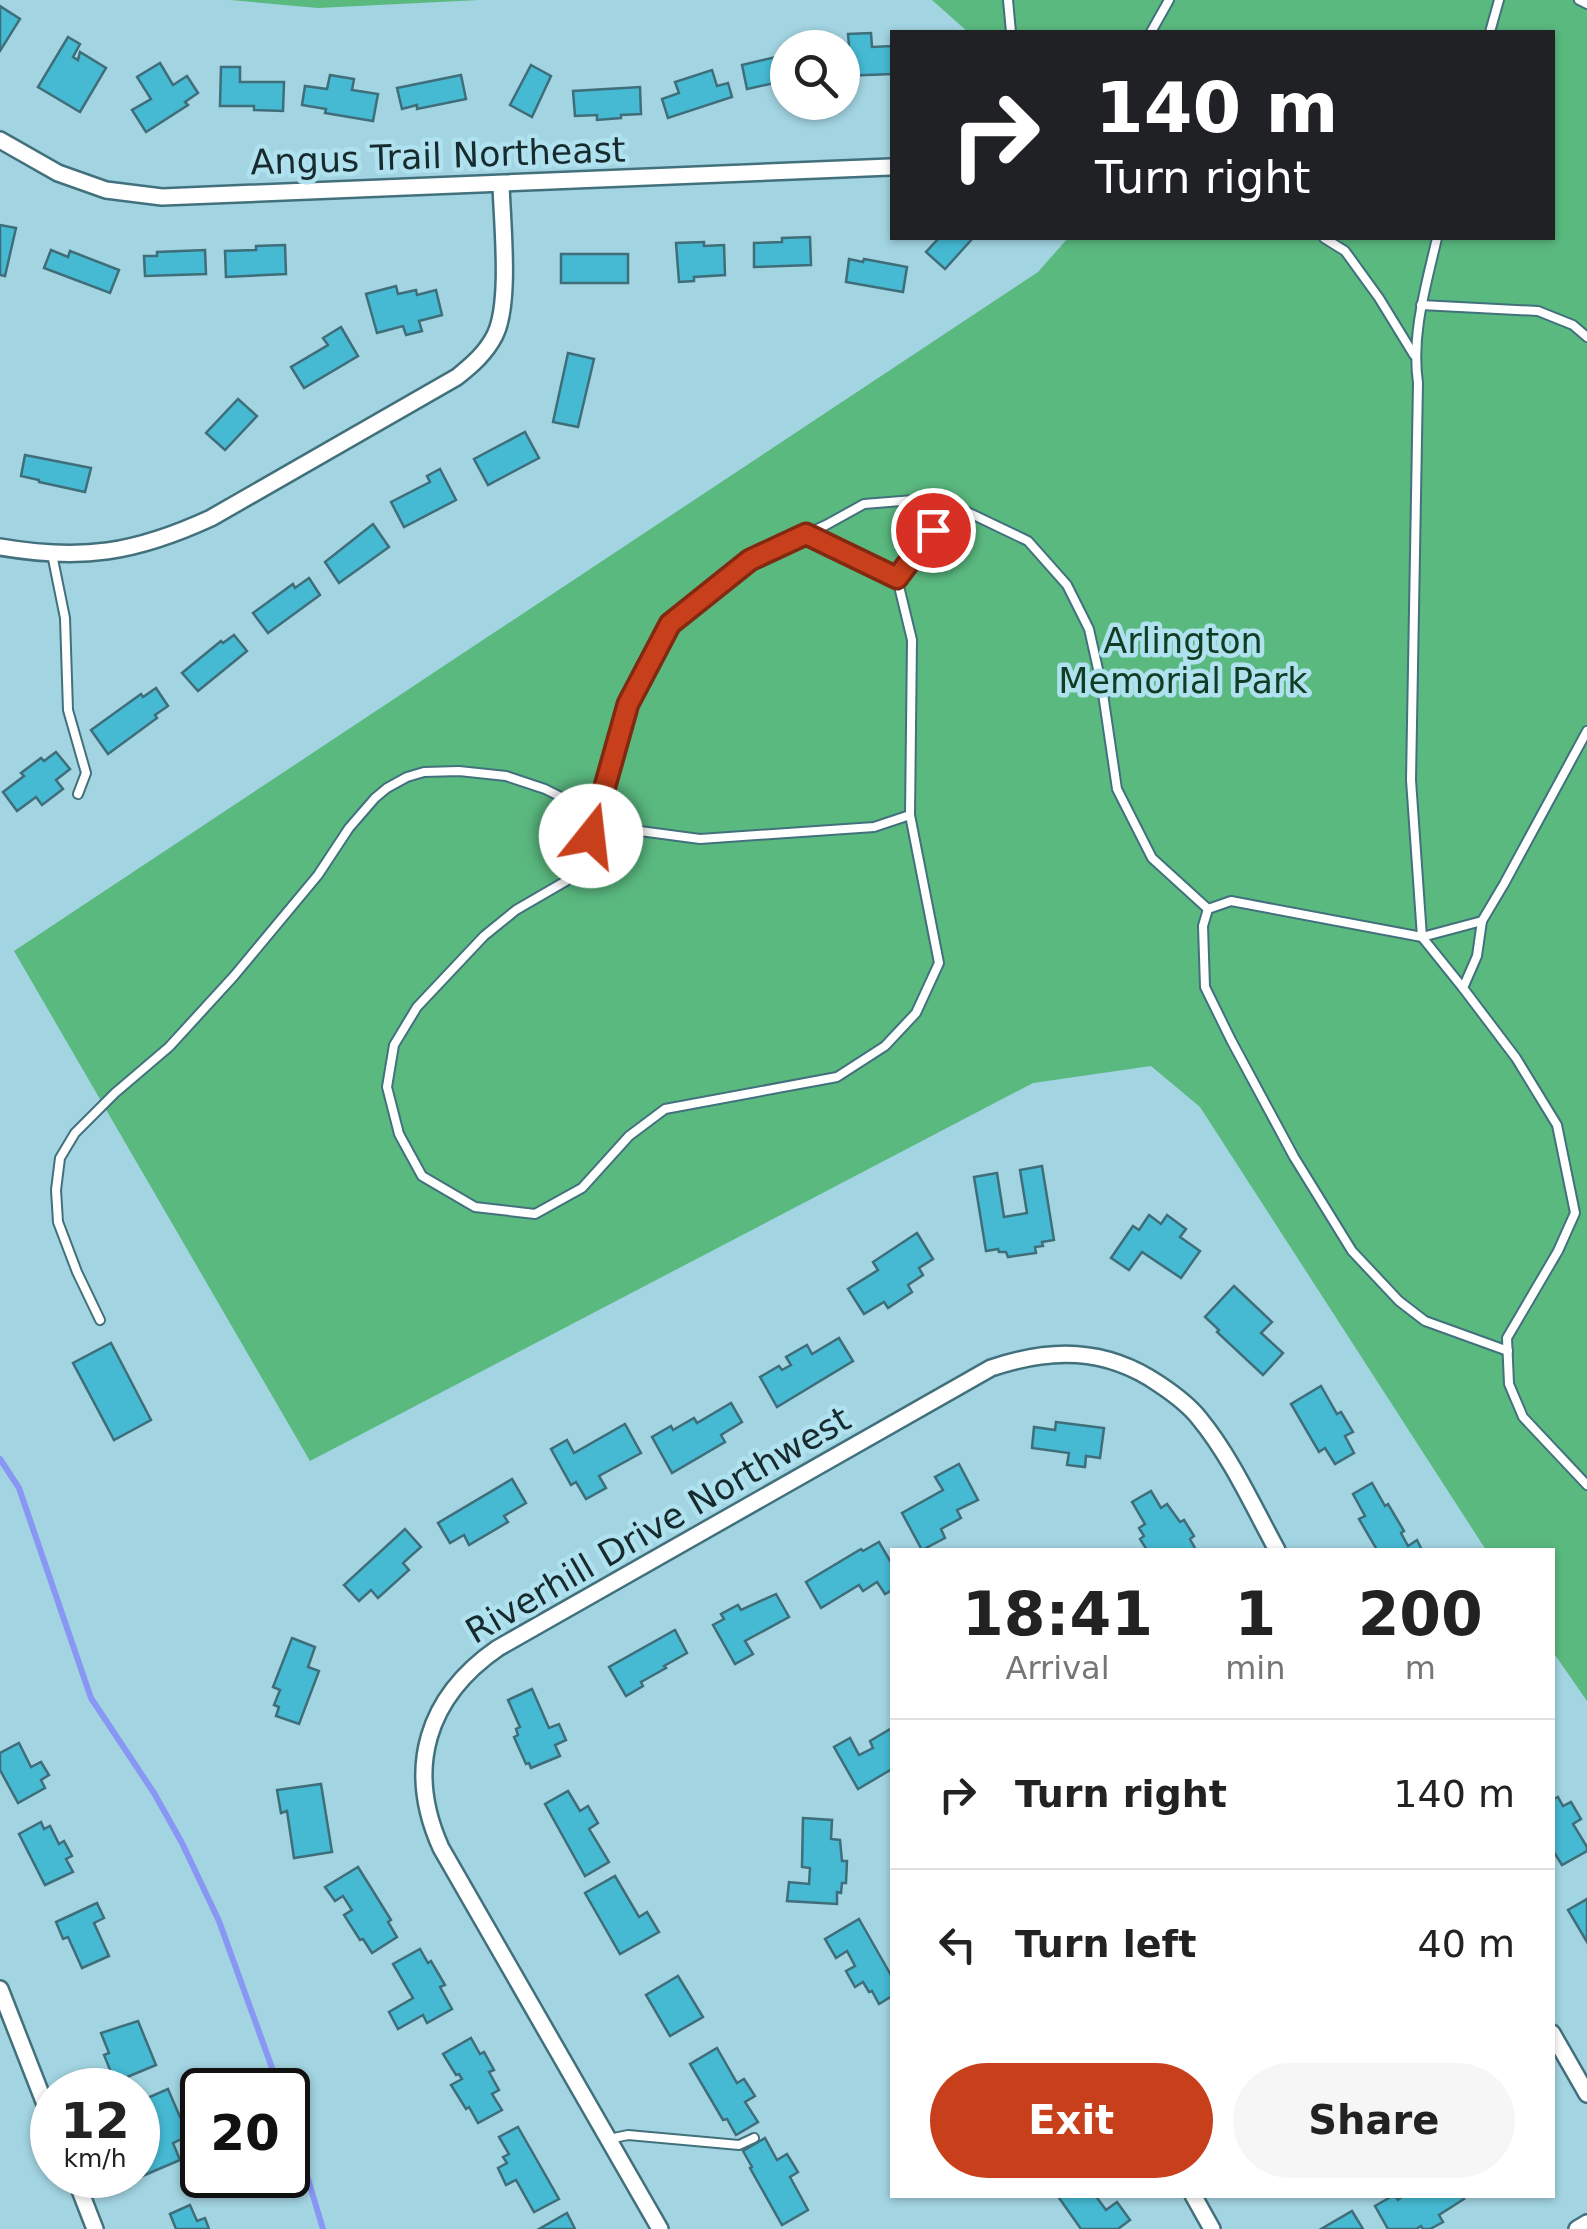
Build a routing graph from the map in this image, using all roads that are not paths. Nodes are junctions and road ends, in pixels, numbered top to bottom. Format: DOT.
graph roads {
  1 [pos="1008,0"];
  2 [pos="1169,0"];
  3 [pos="1499,0"];
  4 [pos="1579,0"];
  5 [pos="1587,4"];
  6 [pos="1011,30"];
  7 [pos="1152,30"];
  8 [pos="1491,30"];
  9 [pos="0,140"];
  10 [pos="890,167"];
  11 [pos="500,184"];
  12 [pos="1327,240"];
  13 [pos="1437,240"];
  14 [pos="1421,305"];
  15 [pos="1587,337"];
  16 [pos="1414,355"];
  17 [pos="950,506"];
  18 [pos="806,534"];
  19 [pos="0,547"];
  20 [pos="52,554"];
  21 [pos="897,578"];
  22 [pos="1587,732"];
  23 [pos="78,794"];
  24 [pos="597,815"];
  25 [pos="910,815"];
  26 [pos="1208,909"];
  27 [pos="1482,921"];
  28 [pos="1422,937"];
  29 [pos="1463,988"];
  30 [pos="100,1320"];
  31 [pos="1508,1351"];
  32 [pos="1587,1486"];
  33 [pos="1277,1548"];
  34 [pos="0,1989"];
  35 [pos="1555,2038"];
  36 [pos="31,2068"];
  37 [pos="1587,2094"];
  38 [pos="754,2138"];
  39 [pos="609,2140"];
  40 [pos="83,2198"];
  41 [pos="1195,2198"];
  42 [pos="1587,2223"];
  43 [pos="95,2229"];
  44 [pos="660,2229"];
  45 [pos="1212,2229"];
  46 [pos="1577,2229"];
  1 -- 6 [label="lane"];
  2 -- 7 [label="lane"];
  3 -- 8 [label="lane"];
  4 -- 5 [label="lane"];
  9 -- 11 [label="street, Angus Trail Northeast"];
  10 -- 11 [label="street, Angus Trail Northeast"];
  11 -- 20 [label="street"];
  12 -- 16 [label="lane"];
  13 -- 14 [label="lane"];
  14 -- 15 [label="lane"];
  14 -- 16 [label="lane"];
  16 -- 28 [label="lane"];
  17 -- 18 [label="lane"];
  17 -- 21 [label="lane"];
  17 -- 26 [label="lane"];
  18 -- 21 [label="lane"];
  18 -- 24 [label="lane"];
  19 -- 20 [label="street"];
  20 -- 23 [label="lane"];
  21 -- 25 [label="lane"];
  22 -- 27 [label="lane"];
  24 -- 25 [label="lane"];
  24 -- 25 [label="lane"];
  24 -- 30 [label="lane"];
  26 -- 28 [label="lane"];
  26 -- 31 [label="lane"];
  27 -- 28 [label="lane"];
  27 -- 29 [label="lane"];
  28 -- 29 [label="lane"];
  29 -- 31 [label="lane"];
  31 -- 32 [label="lane"];
  33 -- 39 [label="street, Riverhill Drive Northwest"];
  34 -- 36 [label="street"];
  35 -- 37 [label="street"];
  38 -- 39 [label="lane"];
  39 -- 44 [label="street, Riverhill Drive Northwest"];
  40 -- 43 [label="street"];
  41 -- 45 [label="street"];
  42 -- 46 [label="street"];
}
